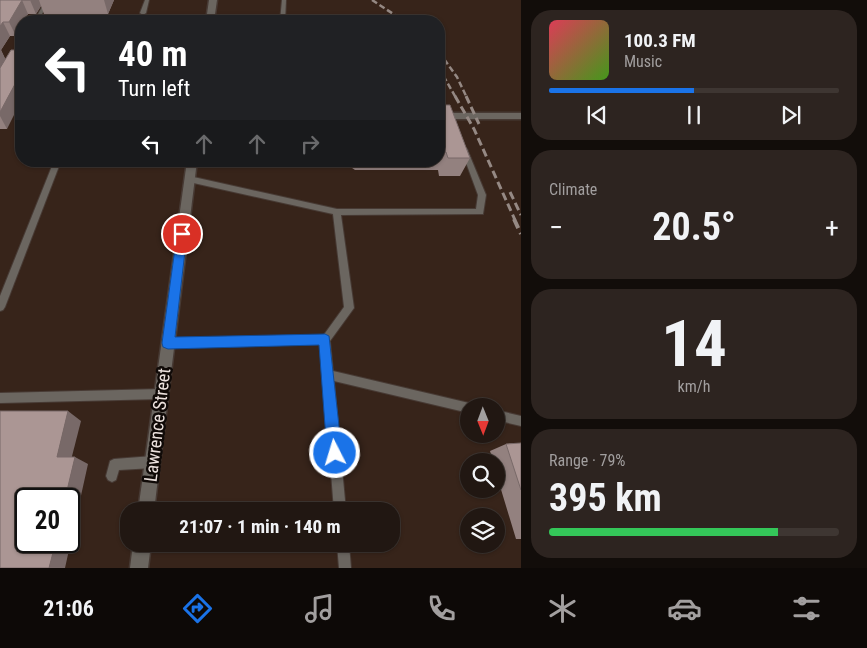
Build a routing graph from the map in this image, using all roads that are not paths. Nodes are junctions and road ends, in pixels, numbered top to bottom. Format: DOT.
graph roads {
  1 [pos="48,0"];
  2 [pos="147,0"];
  3 [pos="212,0"];
  4 [pos="284,0"];
  5 [pos="143,13"];
  6 [pos="39,15"];
  7 [pos="211,15"];
  8 [pos="283,15"];
  9 [pos="521,116"];
  10 [pos="445,118"];
  11 [pos="462,143"];
  12 [pos="56,167"];
  13 [pos="191,167"];
  14 [pos="189,179"];
  15 [pos="337,212"];
  16 [pos="0,307"];
  17 [pos="325,340"];
  18 [pos="168,343"];
  19 [pos="328,375"];
  20 [pos="161,394"];
  21 [pos="0,398"];
  22 [pos="460,406"];
  23 [pos="505,417"];
  24 [pos="521,421"];
  25 [pos="152,462"];
  26 [pos="112,476"];
  27 [pos="147,502"];
  28 [pos="339,502"];
  29 [pos="141,552"];
  30 [pos="344,552"];
  31 [pos="139,568"];
  32 [pos="345,568"];
  1 -- 6 [label="lane"];
  2 -- 5 [label="lane"];
  3 -- 7 [label="street"];
  4 -- 8 [label="lane"];
  9 -- 10 [label="street"];
  11 -- 15 [label="lane"];
  12 -- 16 [label="lane"];
  13 -- 14 [label="street, Lawrence Street"];
  14 -- 15 [label="lane"];
  14 -- 18 [label="street, Lawrence Street"];
  15 -- 17 [label="lane"];
  17 -- 18 [label="lane"];
  17 -- 19 [label="lane"];
  18 -- 20 [label="street, Lawrence Street"];
  19 -- 22 [label="lane"];
  19 -- 28 [label="lane"];
  20 -- 21 [label="lane"];
  20 -- 25 [label="street, Lawrence Street"];
  23 -- 24 [label="lane"];
  25 -- 26 [label="lane"];
  25 -- 27 [label="street, Lawrence Street"];
  29 -- 31 [label="street"];
  30 -- 32 [label="lane"];
}
